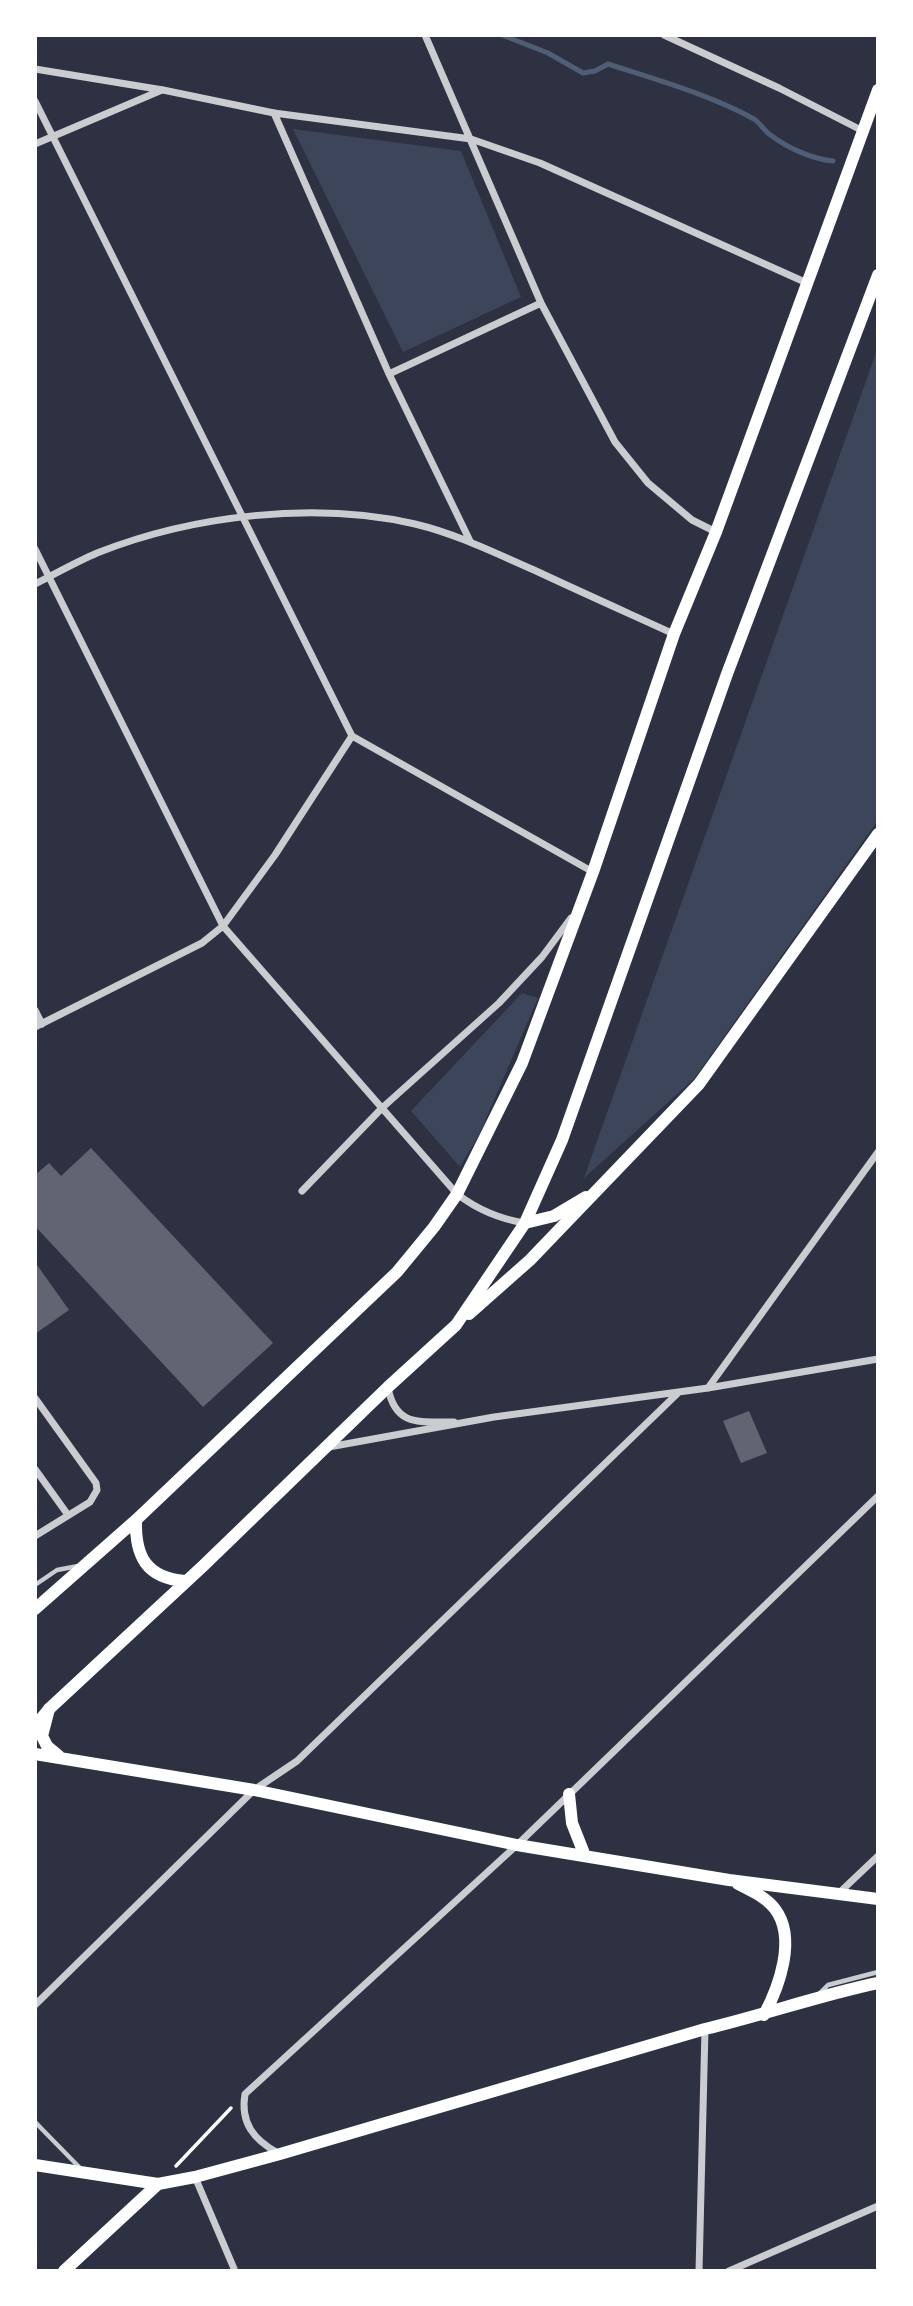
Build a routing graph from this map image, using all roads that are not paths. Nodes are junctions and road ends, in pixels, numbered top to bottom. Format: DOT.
graph roads {
  1 [pos="425,35"];
  2 [pos="664,35"];
  3 [pos="35,69"];
  4 [pos="163,90"];
  5 [pos="878,90"];
  6 [pos="35,101"];
  7 [pos="274,113"];
  8 [pos="863,131"];
  9 [pos="54,135"];
  10 [pos="471,139"];
  11 [pos="35,144"];
  12 [pos="878,275"];
  13 [pos="807,283"];
  14 [pos="541,303"];
  15 [pos="389,374"];
  16 [pos="242,517"];
  17 [pos="716,532"];
  18 [pos="470,541"];
  19 [pos="35,549"];
  20 [pos="49,577"];
  21 [pos="35,584"];
  22 [pos="674,634"];
  23 [pos="352,736"];
  24 [pos="878,834"];
  25 [pos="593,872"];
  26 [pos="578,910"];
  27 [pos="223,926"];
  28 [pos="35,1010"];
  29 [pos="38,1025"];
  30 [pos="382,1108"];
  31 [pos="878,1152"];
  32 [pos="604,1185"];
  33 [pos="302,1191"];
  34 [pos="457,1194"];
  35 [pos="525,1223"];
  36 [pos="456,1325"];
  37 [pos="878,1359"];
  38 [pos="388,1387"];
  39 [pos="708,1388"];
  40 [pos="678,1393"];
  41 [pos="35,1398"];
  42 [pos="469,1423"];
  43 [pos="328,1447"];
  44 [pos="35,1469"];
  45 [pos="878,1496"];
  46 [pos="68,1515"];
  47 [pos="136,1520"];
  48 [pos="35,1536"];
  49 [pos="85,1564"];
  50 [pos="185,1581"];
  51 [pos="35,1585"];
  52 [pos="35,1609"];
  53 [pos="49,1709"];
  54 [pos="35,1726"];
  55 [pos="35,1754"];
  56 [pos="60,1756"];
  57 [pos="254,1790"];
  58 [pos="569,1794"];
  59 [pos="517,1845"];
  60 [pos="585,1856"];
  61 [pos="878,1856"];
  62 [pos="729,1880"];
  63 [pos="839,1893"];
  64 [pos="878,1899"];
  65 [pos="878,1906"];
  66 [pos="878,1972"];
  67 [pos="878,1983"];
  68 [pos="816,1997"];
  69 [pos="35,2005"];
  70 [pos="764,2015"];
  71 [pos="705,2029"];
  72 [pos="35,2122"];
  73 [pos="280,2154"];
  74 [pos="35,2165"];
  75 [pos="85,2172"];
  76 [pos="195,2177"];
  77 [pos="158,2184"];
  78 [pos="878,2206"];
  79 [pos="64,2271"];
  80 [pos="235,2271"];
  81 [pos="699,2271"];
  82 [pos="729,2271"];
  1 -- 10 [label="street"];
  2 -- 8 [label="street"];
  3 -- 4 [label="street"];
  4 -- 7 [label="street"];
  4 -- 9 [label="street"];
  5 -- 8 [label="main road"];
  6 -- 9 [label="street"];
  7 -- 10 [label="street"];
  7 -- 15 [label="street"];
  8 -- 13 [label="main road"];
  9 -- 11 [label="street"];
  9 -- 16 [label="street"];
  10 -- 13 [label="street"];
  10 -- 14 [label="street"];
  12 -- 35 [label="main road"];
  13 -- 17 [label="main road"];
  14 -- 15 [label="street"];
  14 -- 17 [label="street"];
  15 -- 18 [label="street"];
  16 -- 18 [label="street"];
  16 -- 20 [label="street"];
  16 -- 23 [label="street"];
  17 -- 22 [label="main road"];
  18 -- 22 [label="street"];
  19 -- 20 [label="street"];
  20 -- 21 [label="street"];
  20 -- 27 [label="street"];
  22 -- 25 [label="main road"];
  23 -- 25 [label="street"];
  23 -- 27 [label="street"];
  24 -- 32 [label="main road"];
  25 -- 26 [label="main road"];
  26 -- 30 [label="street"];
  26 -- 34 [label="main road"];
  27 -- 29 [label="street"];
  27 -- 30 [label="street"];
  28 -- 29 [label="street"];
  30 -- 33 [label="street"];
  30 -- 34 [label="street"];
  31 -- 39 [label="street"];
  32 -- 35 [label="main road"];
  32 -- 36 [label="main road"];
  34 -- 35 [label="street"];
  34 -- 47 [label="main road"];
  35 -- 36 [label="main road"];
  36 -- 38 [label="main road"];
  37 -- 39 [label="street"];
  38 -- 42 [label="street"];
  38 -- 43 [label="main road"];
  39 -- 40 [label="street"];
  40 -- 42 [label="street"];
  40 -- 57 [label="street"];
  41 -- 46 [label="street"];
  42 -- 43 [label="street"];
  43 -- 50 [label="main road"];
  44 -- 46 [label="street"];
  45 -- 58 [label="street"];
  46 -- 48 [label="street"];
  47 -- 49 [label="main road"];
  47 -- 50 [label="main road"];
  49 -- 51 [label="lane"];
  49 -- 52 [label="main road"];
  50 -- 53 [label="main road"];
  53 -- 54 [label="main road"];
  53 -- 56 [label="main road"];
  55 -- 56 [label="main road"];
  56 -- 57 [label="main road"];
  57 -- 59 [label="main road"];
  57 -- 69 [label="street"];
  58 -- 59 [label="street"];
  58 -- 60 [label="main road"];
  59 -- 60 [label="main road"];
  59 -- 73 [label="street"];
  60 -- 62 [label="main road"];
  61 -- 63 [label="street"];
  62 -- 63 [label="main road"];
  62 -- 70 [label="main road"];
  63 -- 64 [label="main road"];
  63 -- 65 [label="lane"];
  66 -- 68 [label="lane"];
  67 -- 68 [label="main road"];
  68 -- 70 [label="main road"];
  70 -- 71 [label="main road"];
  71 -- 73 [label="main road"];
  71 -- 81 [label="street"];
  72 -- 75 [label="lane"];
  73 -- 76 [label="main road"];
  74 -- 75 [label="main road"];
  75 -- 77 [label="main road"];
  76 -- 77 [label="main road"];
  76 -- 80 [label="street"];
  77 -- 79 [label="main road"];
  78 -- 82 [label="street"];
}
